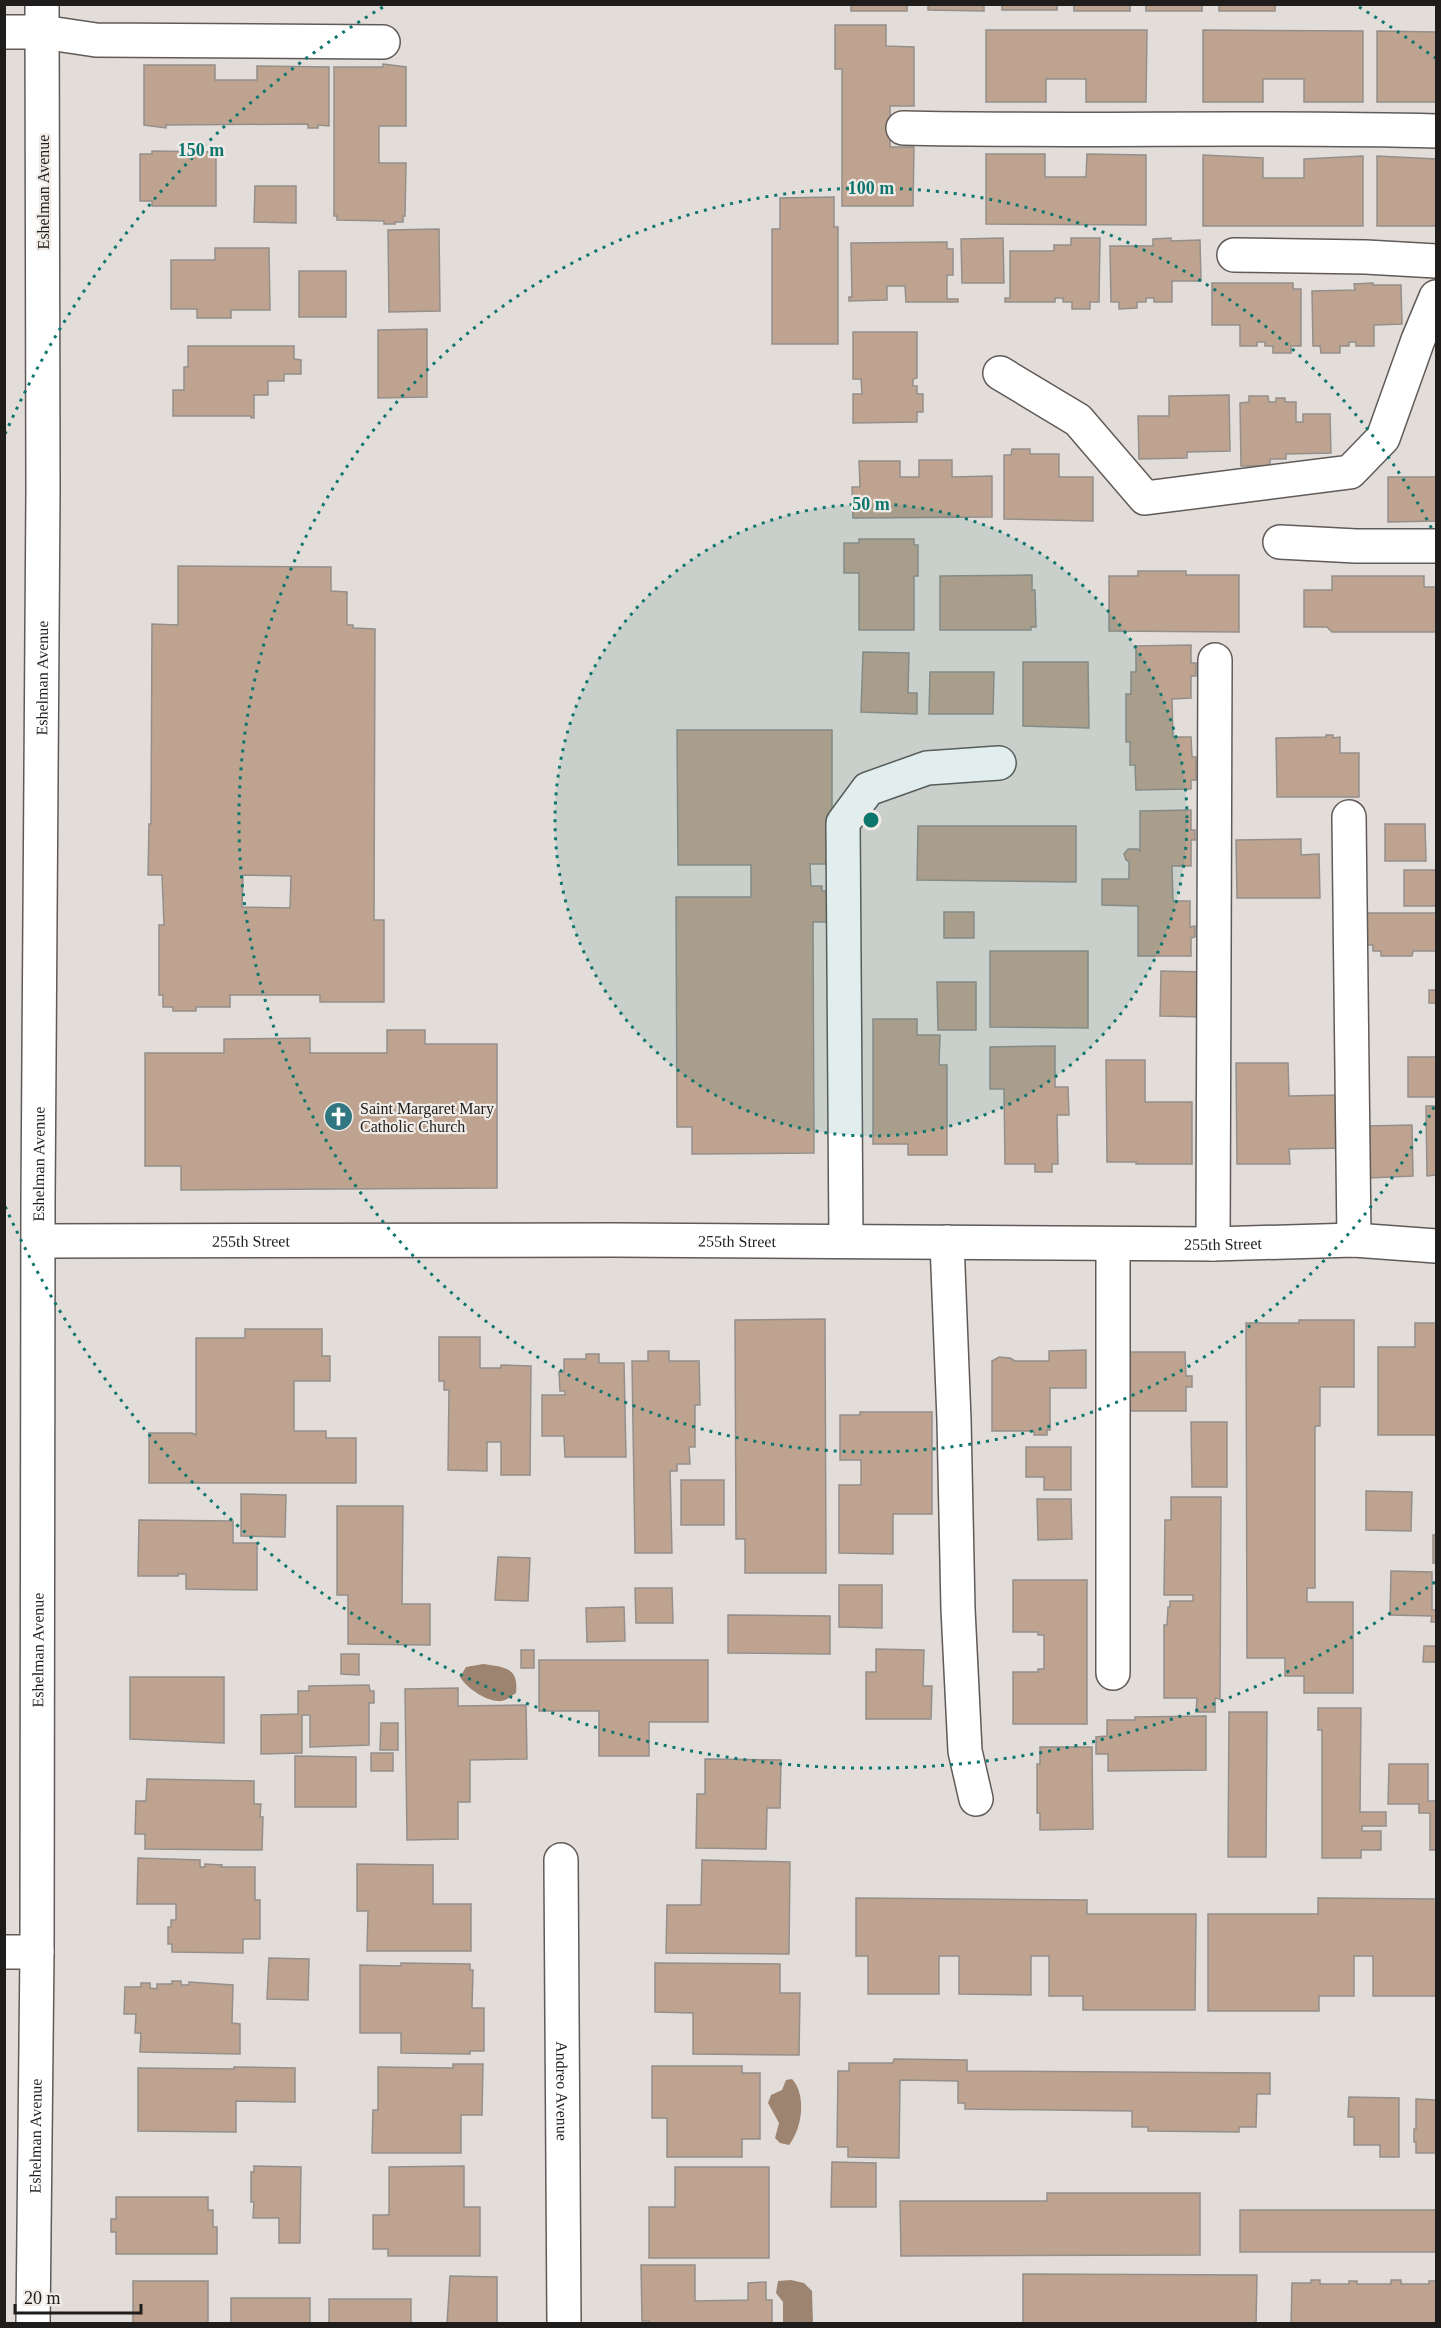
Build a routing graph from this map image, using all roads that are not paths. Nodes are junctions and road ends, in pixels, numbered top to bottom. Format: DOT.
graph roads {
  1 [pos="42,18"];
  2 [pos="4,32"];
  3 [pos="383,42"];
  4 [pos="903,128"];
  5 [pos="1437,130"];
  6 [pos="1234,255"];
  7 [pos="1437,261"];
  8 [pos="1437,297"];
  9 [pos="1000,373"];
  10 [pos="1280,542"];
  11 [pos="1437,546"];
  12 [pos="1215,660"];
  13 [pos="999,763"];
  14 [pos="1348,817"];
  15 [pos="1354,1240"];
  16 [pos="38,1241"];
  17 [pos="846,1241"];
  18 [pos="947,1242"];
  19 [pos="1113,1244"];
  20 [pos="1213,1244"];
  21 [pos="1437,1246"];
  22 [pos="1113,1673"];
  23 [pos="976,1799"];
  24 [pos="561,1860"];
  25 [pos="4,1952"];
  26 [pos="37,1952"];
  27 [pos="33,2324"];
  28 [pos="564,2324"];
  1 -- 2 [label="street"];
  1 -- 3 [label="street"];
  1 -- 16 [label="street, Eshelman Avenue"];
  4 -- 5 [label="street"];
  6 -- 7 [label="street"];
  8 -- 9 [label="street"];
  10 -- 11 [label="street"];
  12 -- 20 [label="street"];
  13 -- 17 [label="street"];
  14 -- 15 [label="street"];
  15 -- 20 [label="street, 255th Street"];
  15 -- 21 [label="street, 255th Street"];
  16 -- 17 [label="street, 255th Street"];
  16 -- 26 [label="street, Eshelman Avenue"];
  17 -- 18 [label="street, 255th Street"];
  18 -- 19 [label="street, 255th Street"];
  18 -- 23 [label="street"];
  19 -- 20 [label="street, 255th Street"];
  19 -- 22 [label="street"];
  24 -- 28 [label="street, Andreo Avenue"];
  25 -- 26 [label="street"];
  26 -- 27 [label="street, Eshelman Avenue"];
}
